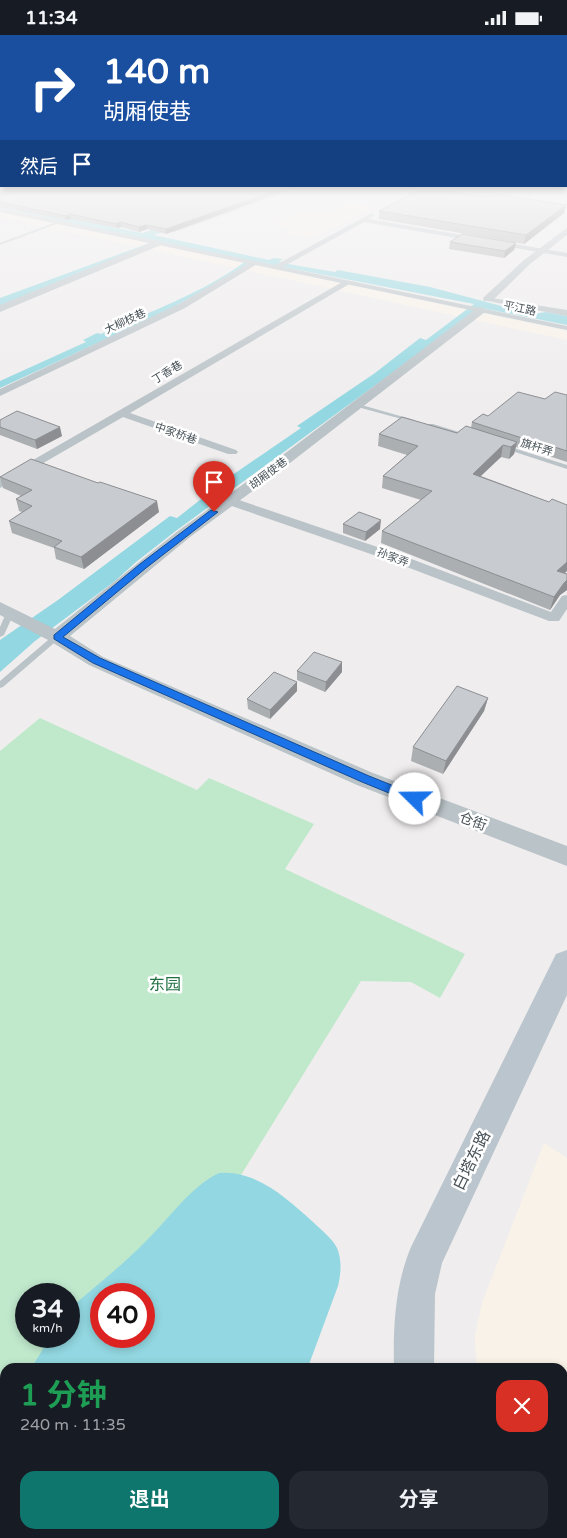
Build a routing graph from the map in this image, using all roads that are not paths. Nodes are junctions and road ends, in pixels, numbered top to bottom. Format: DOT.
graph roads {
  1 [pos="111,260"];
  2 [pos="242,260"];
  3 [pos="288,260"];
  4 [pos="531,260"];
  5 [pos="251,262"];
  6 [pos="279,265"];
  7 [pos="347,283"];
  8 [pos="479,307"];
  9 [pos="0,309"];
  10 [pos="567,313"];
  11 [pos="567,328"];
  12 [pos="0,393"];
  13 [pos="356,405"];
  14 [pos="120,413"];
  15 [pos="477,438"];
  16 [pos="495,444"];
  17 [pos="232,452"];
  18 [pos="567,467"];
  19 [pos="0,484"];
  20 [pos="230,501"];
  21 [pos="567,599"];
  22 [pos="9,612"];
  23 [pos="0,635"];
  24 [pos="54,636"];
  25 [pos="0,685"];
  26 [pos="567,855"];
  27 [pos="567,963"];
  28 [pos="414,1363"];
  1 -- 9 [label="street"];
  2 -- 5 [label="street, 平江路"];
  3 -- 6 [label="street"];
  4 -- 8 [label="street, 胡厢使巷"];
  5 -- 6 [label="street, 平江路"];
  5 -- 12 [label="street, 大柳枝巷"];
  6 -- 7 [label="street, 平江路"];
  7 -- 8 [label="street, 平江路"];
  7 -- 14 [label="street, 丁香巷"];
  8 -- 10 [label="street"];
  8 -- 11 [label="street, 平江路"];
  8 -- 13 [label="street, 胡厢使巷"];
  13 -- 15 [label="lane"];
  13 -- 20 [label="street, 胡厢使巷"];
  14 -- 17 [label="street, 中家桥巷"];
  14 -- 19 [label="street, 丁香巷"];
  16 -- 18 [label="lane, 旗杆弄"];
  20 -- 21 [label="street, 孙家弄"];
  20 -- 24 [label="street, 胡厢使巷"];
  22 -- 23 [label="lane"];
  22 -- 24 [label="street, 仓街"];
  24 -- 25 [label="lane"];
  24 -- 26 [label="street, 仓街"];
  27 -- 28 [label="main road, 白塔东路"];
}
